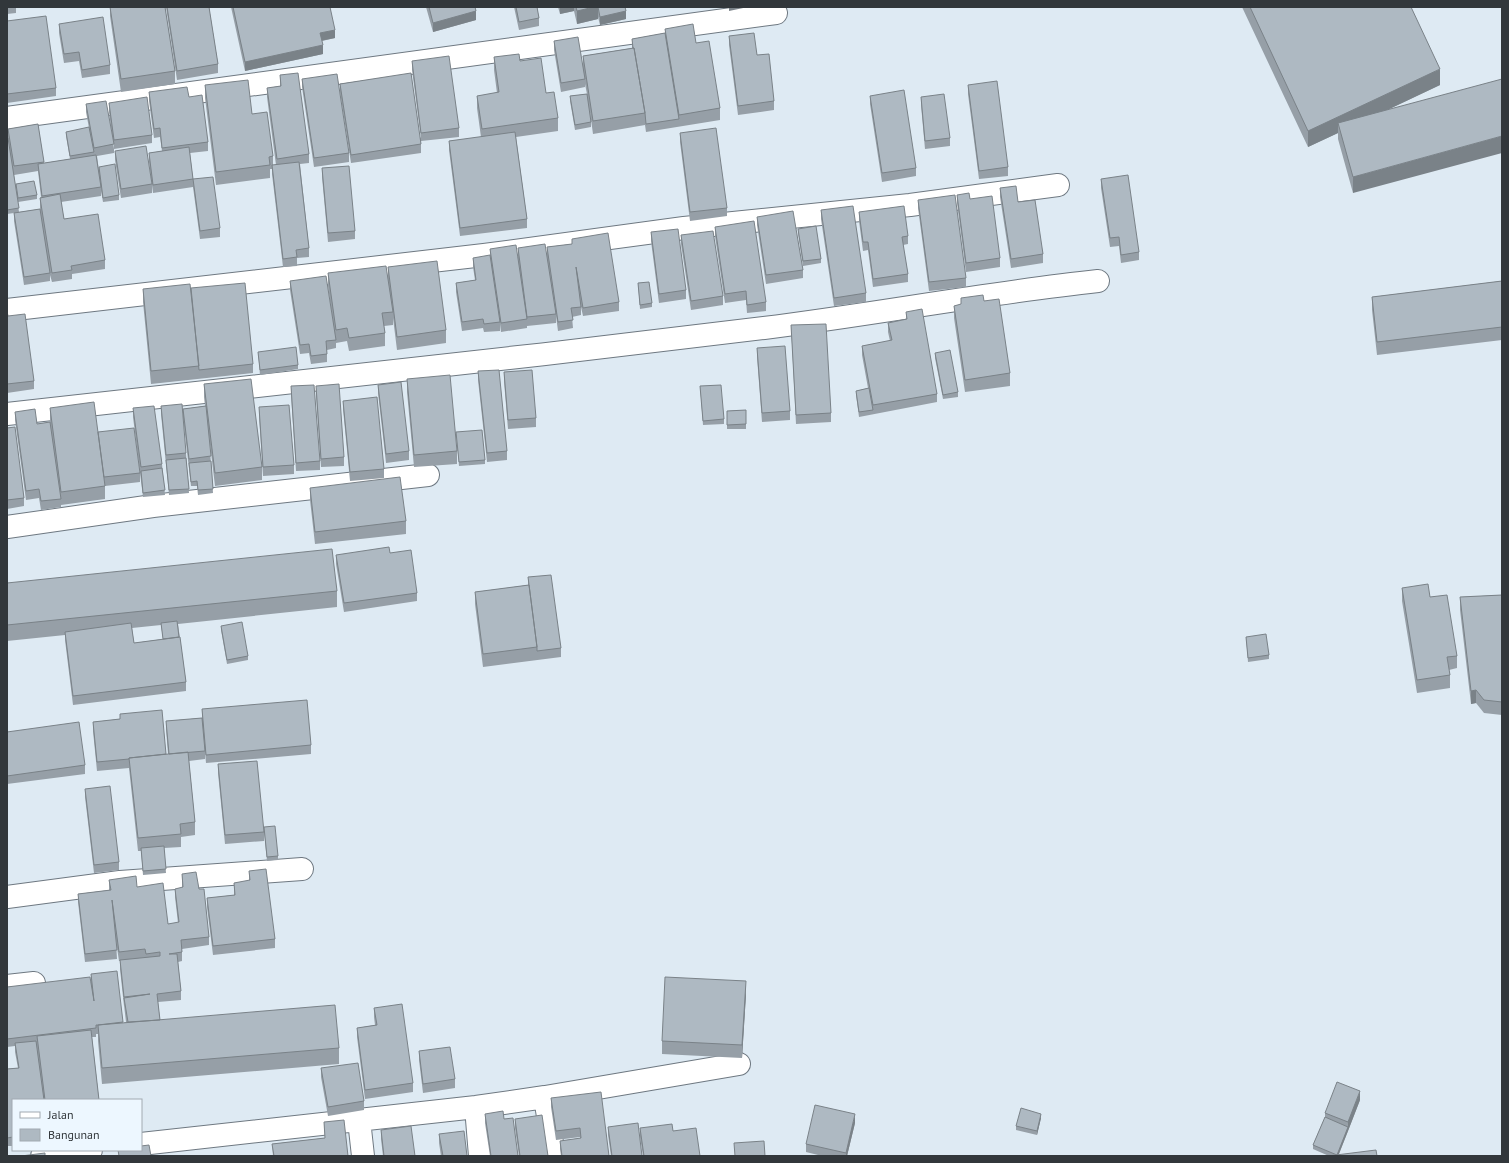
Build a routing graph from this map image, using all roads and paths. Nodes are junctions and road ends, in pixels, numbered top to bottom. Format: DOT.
graph roads {
  1 [pos="776,13"];
  2 [pos="7,118"];
  3 [pos="1058,185"];
  4 [pos="1098,281"];
  5 [pos="7,310"];
  6 [pos="7,414"];
  7 [pos="428,475"];
  8 [pos="7,527"];
  9 [pos="302,869"];
  10 [pos="7,897"];
  11 [pos="34,983"];
  12 [pos="7,986"];
  13 [pos="739,1064"];
  14 [pos="545,1097"];
  15 [pos="476,1106"];
  16 [pos="359,1120"];
  17 [pos="142,1144"];
  18 [pos="83,1151"];
  19 [pos="42,1156"];
  20 [pos="363,1156"];
  21 [pos="480,1156"];
  22 [pos="554,1156"];
  1 -- 2 [label="street"];
  3 -- 5 [label="street"];
  4 -- 6 [label="street"];
  7 -- 8 [label="street"];
  9 -- 10 [label="street"];
  11 -- 12 [label="street"];
  13 -- 14 [label="street"];
  14 -- 15 [label="street"];
  14 -- 22 [label="street"];
  15 -- 16 [label="street"];
  15 -- 21 [label="street"];
  16 -- 17 [label="street"];
  16 -- 20 [label="street"];
  18 -- 19 [label="street"];
}
